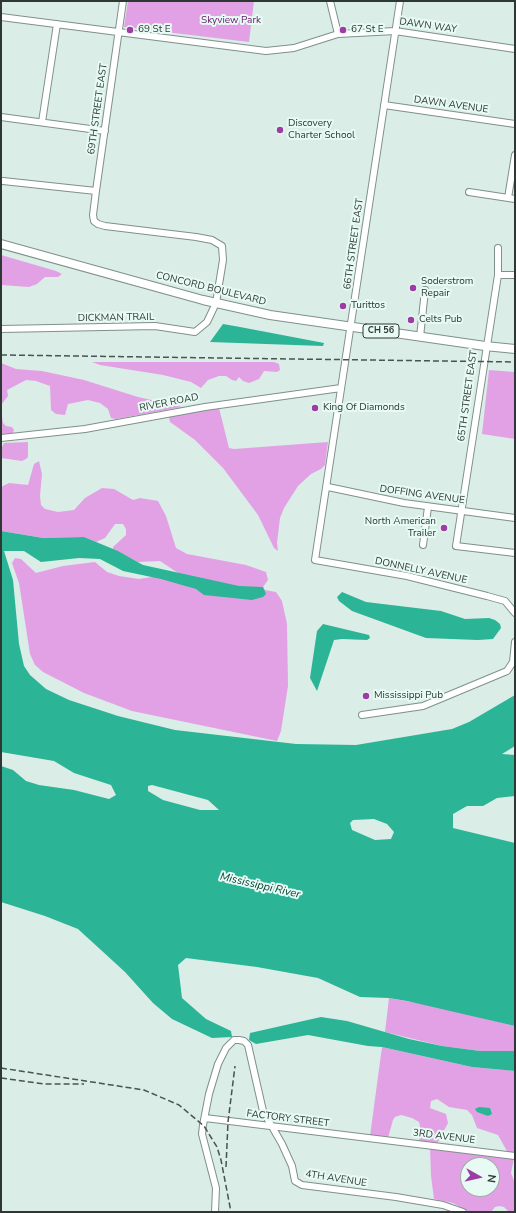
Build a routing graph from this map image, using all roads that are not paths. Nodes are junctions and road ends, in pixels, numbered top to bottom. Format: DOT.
graph roads {
  1 [pos="123,1"];
  2 [pos="330,1"];
  3 [pos="400,1"];
  4 [pos="1,17"];
  5 [pos="56,24"];
  6 [pos="395,31"];
  7 [pos="119,32"];
  8 [pos="338,34"];
  9 [pos="515,49"];
  10 [pos="384,105"];
  11 [pos="1,117"];
  12 [pos="42,122"];
  13 [pos="515,124"];
  14 [pos="105,131"];
  15 [pos="515,155"];
  16 [pos="3,181"];
  17 [pos="96,191"];
  18 [pos="469,192"];
  19 [pos="508,198"];
  20 [pos="515,199"];
  21 [pos="1,244"];
  22 [pos="222,246"];
  23 [pos="498,248"];
  24 [pos="498,275"];
  25 [pos="515,275"];
  26 [pos="425,290"];
  27 [pos="216,303"];
  28 [pos="352,326"];
  29 [pos="1,329"];
  30 [pos="420,336"];
  31 [pos="486,346"];
  32 [pos="515,349"];
  33 [pos="341,388"];
  34 [pos="1,438"];
  35 [pos="328,488"];
  36 [pos="428,507"];
  37 [pos="461,511"];
  38 [pos="515,518"];
  39 [pos="423,545"];
  40 [pos="515,553"];
  41 [pos="315,560"];
  42 [pos="515,613"];
  43 [pos="515,642"];
  44 [pos="362,715"];
  45 [pos="205,1118"];
  46 [pos="271,1127"];
  47 [pos="370,1138"];
  48 [pos="515,1156"];
  49 [pos="215,1212"];
  50 [pos="463,1212"];
  1 -- 7 [label="street, 69TH STREET EAST"];
  2 -- 8 [label="street"];
  3 -- 6 [label="street, 66TH STREET EAST"];
  4 -- 5 [label="street, DAWN WAY"];
  5 -- 7 [label="street, DAWN WAY"];
  5 -- 12 [label="street"];
  6 -- 8 [label="street, DAWN WAY"];
  6 -- 9 [label="street, DAWN WAY"];
  6 -- 10 [label="street, 66TH STREET EAST"];
  7 -- 8 [label="street, DAWN WAY"];
  7 -- 14 [label="street, 69TH STREET EAST"];
  10 -- 13 [label="street, DAWN AVENUE"];
  10 -- 28 [label="street, 66TH STREET EAST"];
  11 -- 12 [label="street"];
  12 -- 14 [label="street"];
  14 -- 17 [label="street, 69TH STREET EAST"];
  15 -- 19 [label="street"];
  16 -- 17 [label="street"];
  17 -- 22 [label="street, 69TH STREET EAST"];
  18 -- 19 [label="street"];
  19 -- 20 [label="street"];
  21 -- 27 [label="main road, CONCORD BOULEVARD / CH 56"];
  22 -- 27 [label="street, DICKMAN TRAIL"];
  23 -- 24 [label="street, 65TH STREET EAST"];
  24 -- 25 [label="street"];
  24 -- 31 [label="street, 65TH STREET EAST"];
  26 -- 30 [label="street"];
  27 -- 28 [label="main road, CONCORD BOULEVARD / CH 56"];
  27 -- 29 [label="street, DICKMAN TRAIL"];
  28 -- 30 [label="main road, CONCORD BOULEVARD / CH 56"];
  28 -- 33 [label="street, 66TH STREET EAST"];
  30 -- 31 [label="main road, CONCORD BOULEVARD / CH 56"];
  31 -- 32 [label="main road, CONCORD BOULEVARD / CH 56"];
  31 -- 37 [label="street, 65TH STREET EAST"];
  33 -- 34 [label="street, RIVER ROAD"];
  33 -- 35 [label="street, 66TH STREET EAST"];
  35 -- 36 [label="street, DOFFING AVENUE"];
  35 -- 41 [label="street, 66TH STREET EAST"];
  36 -- 37 [label="street, DOFFING AVENUE"];
  36 -- 39 [label="street"];
  37 -- 38 [label="street, DOFFING AVENUE"];
  37 -- 40 [label="street, 65TH STREET EAST"];
  41 -- 42 [label="street, DONNELLY AVENUE"];
  43 -- 44 [label="street"];
  45 -- 46 [label="street, FACTORY STREET"];
  45 -- 46 [label="street, 4TH AVENUE"];
  45 -- 49 [label="street"];
  46 -- 47 [label="street, FACTORY STREET"];
  46 -- 50 [label="street, 4TH AVENUE"];
  47 -- 48 [label="street, 3RD AVENUE"];
}
